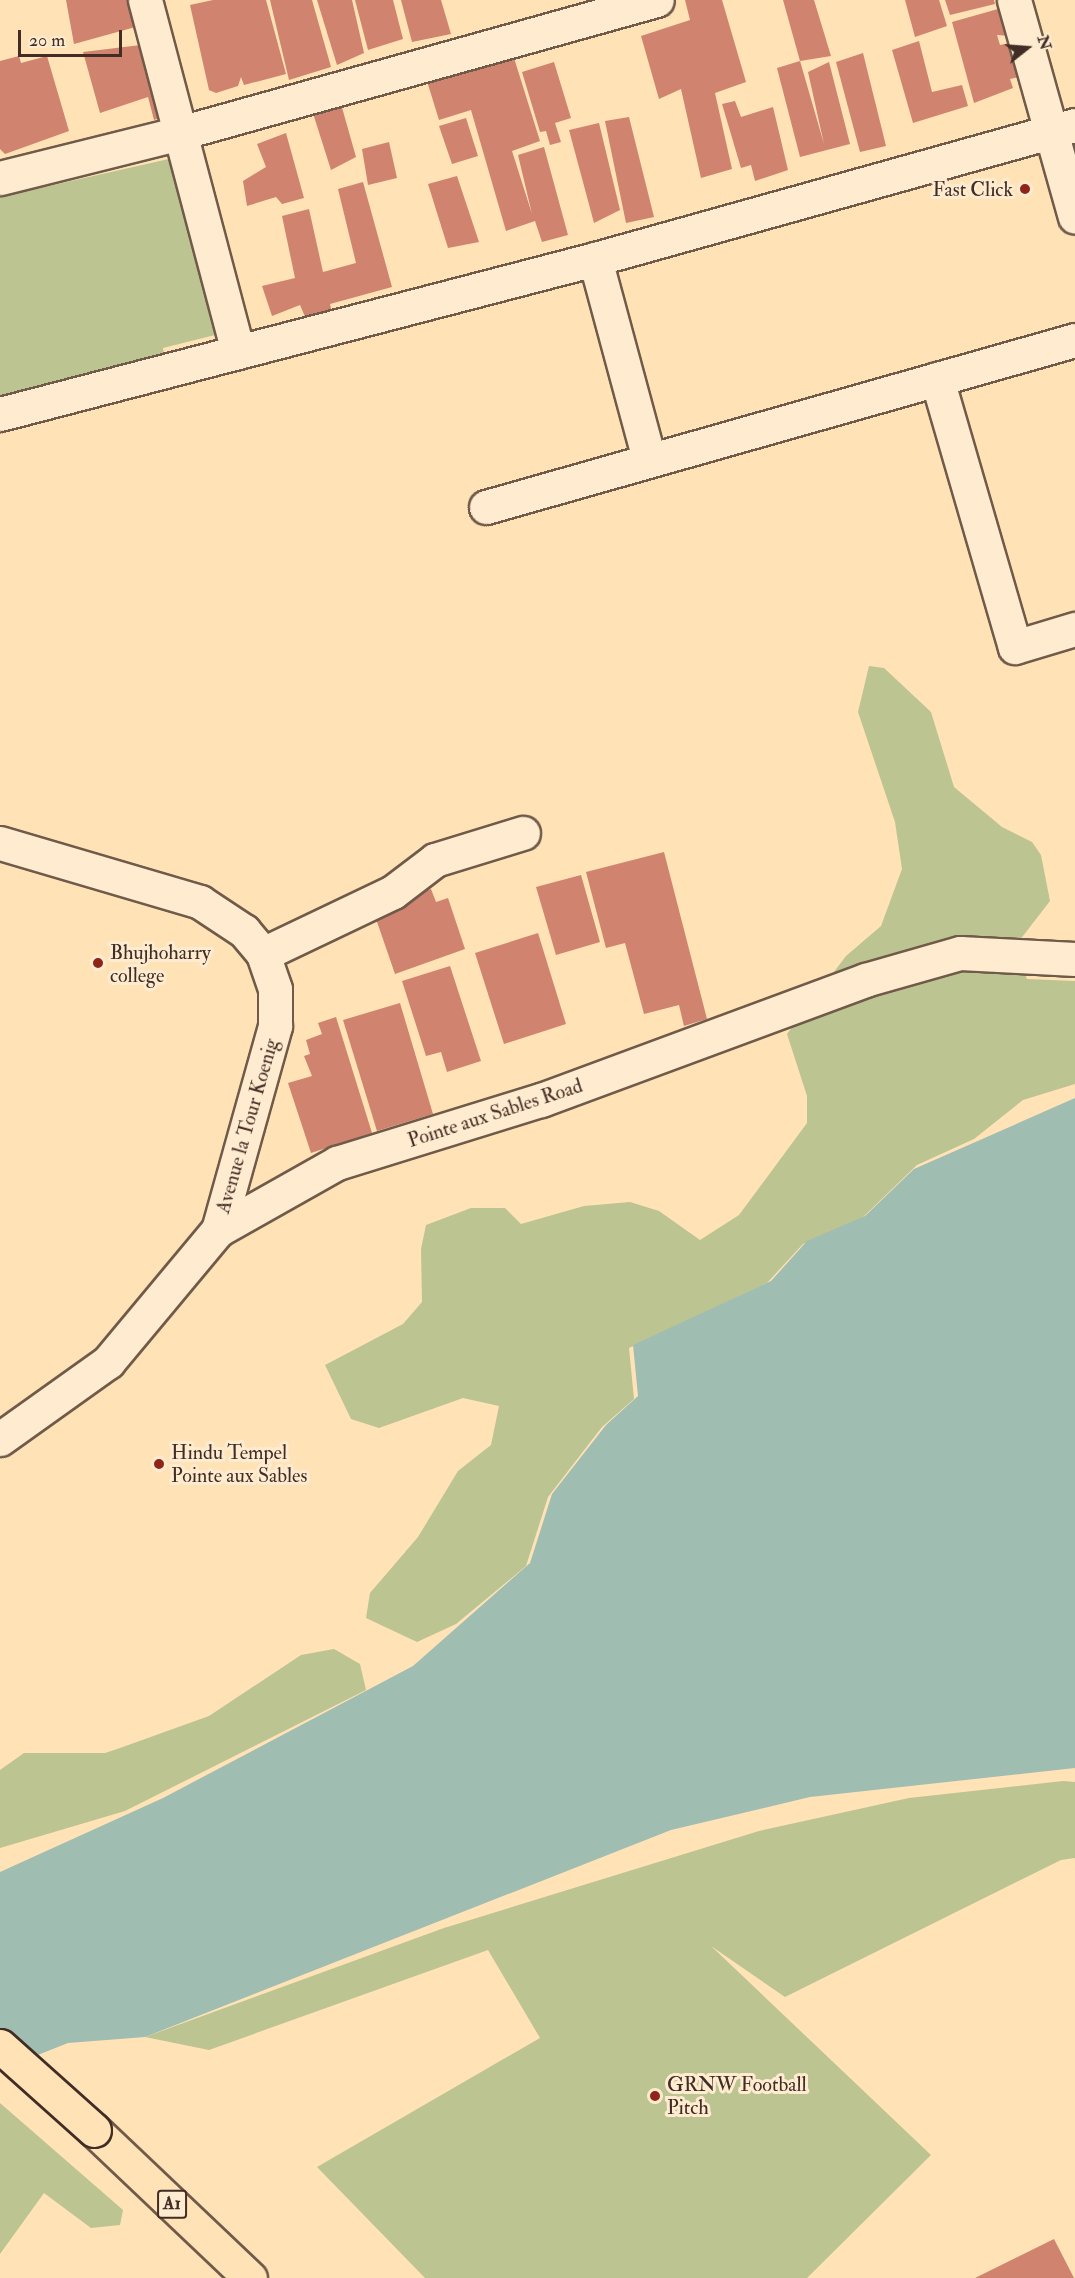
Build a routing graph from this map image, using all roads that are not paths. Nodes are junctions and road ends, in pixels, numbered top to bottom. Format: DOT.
graph roads {
  1 [pos="145,0"];
  2 [pos="657,0"];
  3 [pos="1014,0"];
  4 [pos="1063,128"];
  5 [pos="180,133"];
  6 [pos="0,178"];
  7 [pos="1075,217"];
  8 [pos="595,259"];
  9 [pos="1075,340"];
  10 [pos="238,352"];
  11 [pos="937,380"];
  12 [pos="0,414"];
  13 [pos="649,459"];
  14 [pos="486,507"];
  15 [pos="1075,628"];
  16 [pos="523,833"];
  17 [pos="0,843"];
  18 [pos="263,954"];
  19 [pos="1075,959"];
  20 [pos="218,1230"];
  21 [pos="0,1439"];
  22 [pos="0,2046"];
  23 [pos="250,2278"];
  1 -- 5 [label="street"];
  2 -- 5 [label="street"];
  3 -- 4 [label="street"];
  4 -- 7 [label="street"];
  4 -- 8 [label="street"];
  5 -- 6 [label="street"];
  5 -- 10 [label="street"];
  8 -- 10 [label="street"];
  8 -- 13 [label="street"];
  9 -- 11 [label="street"];
  10 -- 12 [label="street"];
  11 -- 13 [label="street"];
  11 -- 15 [label="street"];
  13 -- 14 [label="street"];
  16 -- 18 [label="street"];
  17 -- 18 [label="street, Avenue la Tour Koenig"];
  18 -- 20 [label="street, Avenue la Tour Koenig"];
  19 -- 20 [label="street, Pointe aux Sables Road"];
  20 -- 21 [label="street, Pointe aux Sables Road"];
  22 -- 23 [label="main road, A1, bridge"];
}
